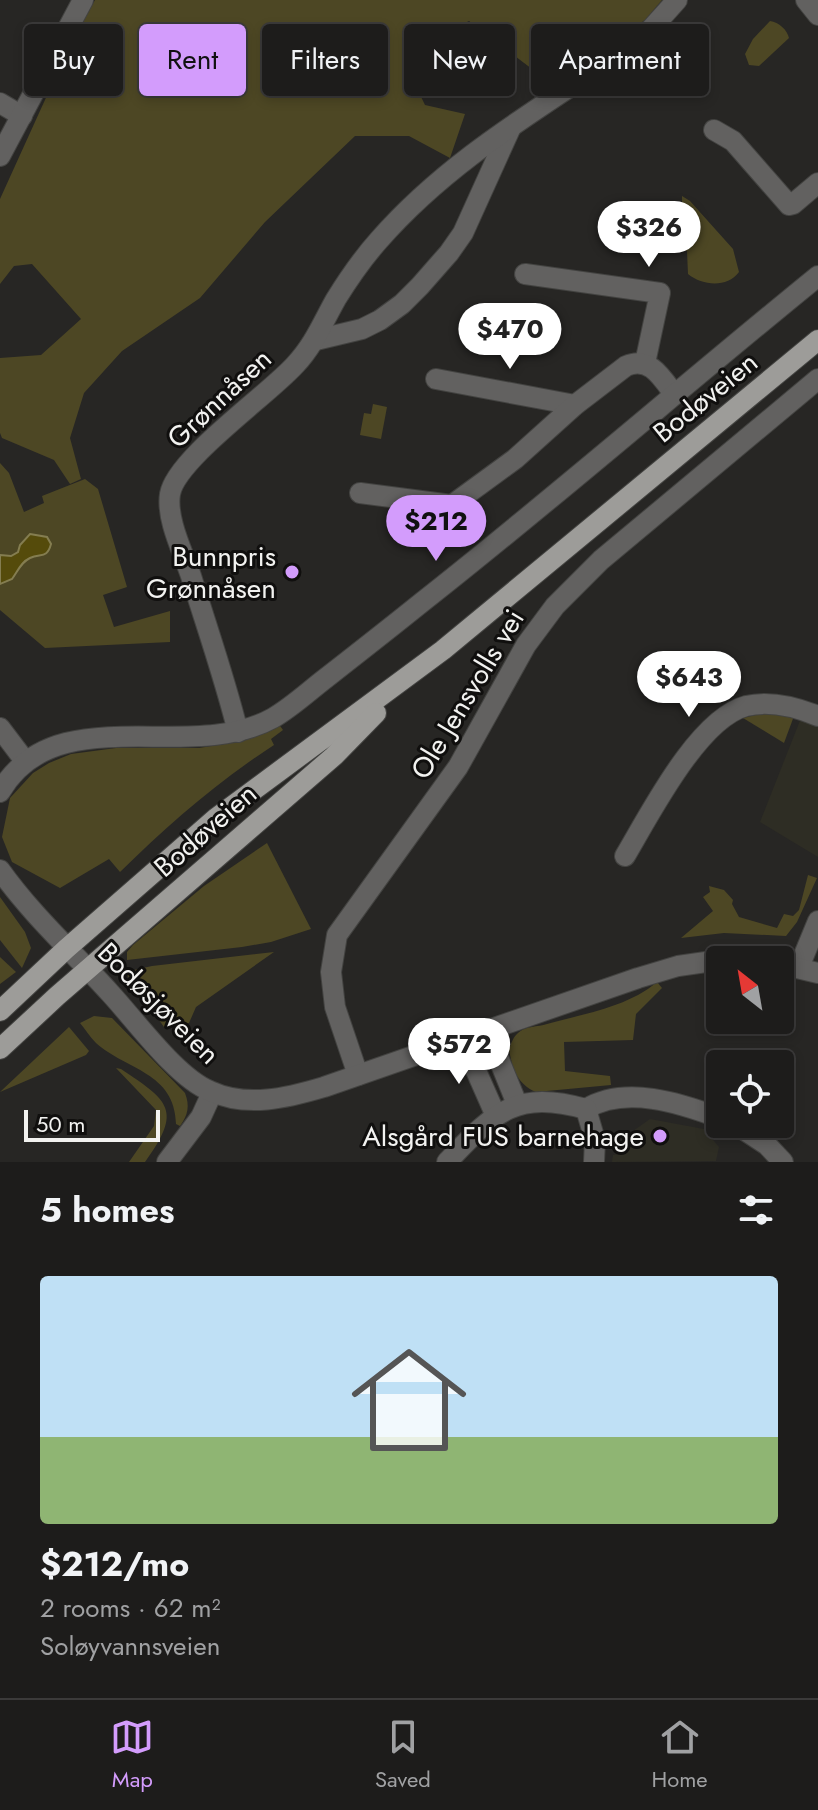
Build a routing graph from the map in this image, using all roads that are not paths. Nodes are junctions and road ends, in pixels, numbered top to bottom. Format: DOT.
graph roads {
  1 [pos="83,0"];
  2 [pos="677,0"];
  3 [pos="806,0"];
  4 [pos="818,15"];
  5 [pos="0,103"];
  6 [pos="22,116"];
  7 [pos="512,125"];
  8 [pos="714,130"];
  9 [pos="0,156"];
  10 [pos="818,183"];
  11 [pos="525,274"];
  12 [pos="818,276"];
  13 [pos="316,340"];
  14 [pos="818,340"];
  15 [pos="645,363"];
  16 [pos="436,379"];
  17 [pos="818,379"];
  18 [pos="674,394"];
  19 [pos="575,405"];
  20 [pos="360,493"];
  21 [pos="443,650"];
  22 [pos="818,716"];
  23 [pos="0,728"];
  24 [pos="238,732"];
  25 [pos="25,761"];
  26 [pos="0,792"];
  27 [pos="625,856"];
  28 [pos="0,870"];
  29 [pos="818,921"];
  30 [pos="66,949"];
  31 [pos="706,962"];
  32 [pos="799,968"];
  33 [pos="87,970"];
  34 [pos="0,1011"];
  35 [pos="487,1030"];
  36 [pos="462,1039"];
  37 [pos="0,1049"];
  38 [pos="358,1075"];
  39 [pos="212,1093"];
  40 [pos="517,1104"];
  41 [pos="586,1109"];
  42 [pos="706,1113"];
  43 [pos="496,1116"];
  44 [pos="756,1138"];
  45 [pos="167,1162"];
  46 [pos="447,1162"];
  47 [pos="594,1162"];
  48 [pos="783,1162"];
  1 -- 6 [label="street"];
  2 -- 7 [label="street, Grønnåsen"];
  3 -- 4 [label="street"];
  5 -- 6 [label="street"];
  6 -- 9 [label="street"];
  7 -- 13 [label="street, Grønnåsen"];
  7 -- 13 [label="street"];
  8 -- 10 [label="street"];
  11 -- 15 [label="street"];
  12 -- 18 [label="street"];
  13 -- 24 [label="street, Grønnåsen"];
  14 -- 21 [label="main road, Bodøveien"];
  15 -- 18 [label="street"];
  15 -- 19 [label="street"];
  16 -- 19 [label="street"];
  17 -- 38 [label="street, Ole Jensvolls vei"];
  18 -- 24 [label="street"];
  19 -- 20 [label="street"];
  21 -- 30 [label="main road, Bodøveien"];
  21 -- 33 [label="main road, Bodøveien"];
  22 -- 27 [label="street"];
  23 -- 25 [label="street"];
  24 -- 25 [label="street"];
  25 -- 26 [label="street"];
  28 -- 30 [label="street, Bodøsjøveien"];
  29 -- 32 [label="street"];
  30 -- 33 [label="street, Bodøsjøveien"];
  30 -- 34 [label="main road, Bodøveien"];
  31 -- 35 [label="street, Bodøsjøveien"];
  33 -- 37 [label="main road, Bodøveien"];
  33 -- 39 [label="street, Bodøsjøveien"];
  35 -- 36 [label="street, Bodøsjøveien"];
  35 -- 40 [label="street"];
  36 -- 38 [label="street, Bodøsjøveien"];
  36 -- 43 [label="street"];
  38 -- 39 [label="street, Bodøsjøveien"];
  39 -- 45 [label="street"];
  40 -- 41 [label="street"];
  40 -- 43 [label="street"];
  41 -- 42 [label="street"];
  41 -- 47 [label="street"];
  43 -- 46 [label="street"];
  44 -- 48 [label="street"];
}
